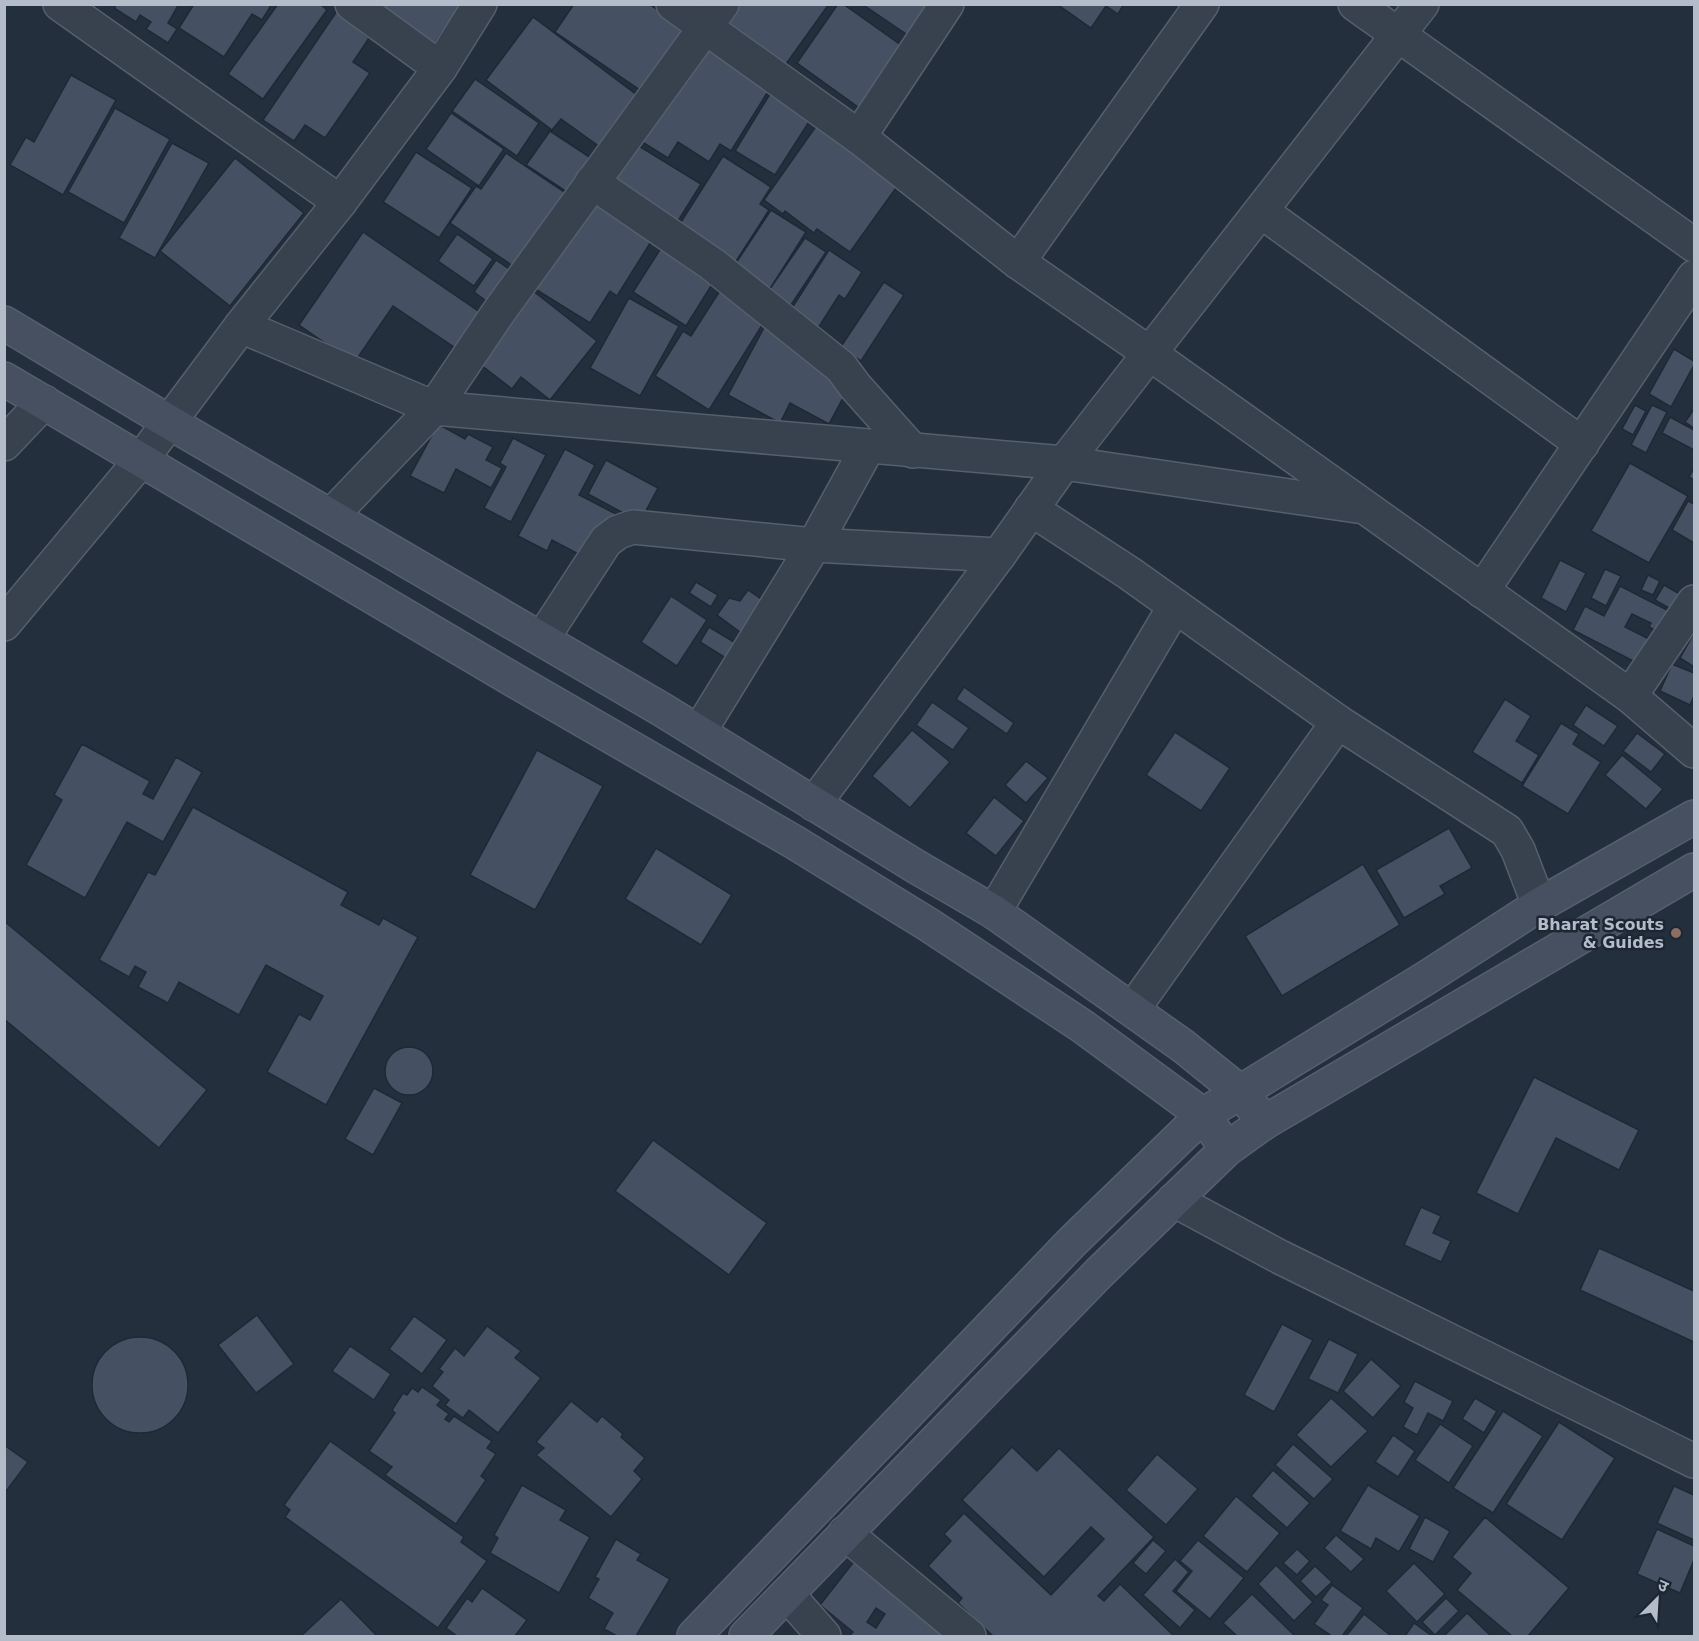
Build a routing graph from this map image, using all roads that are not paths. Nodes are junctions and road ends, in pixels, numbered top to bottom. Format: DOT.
graph roads {
  1 [pos="60,4"];
  2 [pos="352,4"];
  3 [pos="480,4"];
  4 [pos="673,4"];
  5 [pos="947,4"];
  6 [pos="1202,4"];
  7 [pos="1355,4"];
  8 [pos="1422,4"];
  9 [pos="714,16"];
  10 [pos="1398,35"];
  11 [pos="440,68"];
  12 [pos="859,137"];
  13 [pos="592,182"];
  14 [pos="340,202"];
  15 [pos="1261,211"];
  16 [pos="1695,245"];
  17 [pos="1018,262"];
  18 [pos="1695,277"];
  19 [pos="4,323"];
  20 [pos="241,326"];
  21 [pos="1149,353"];
  22 [pos="4,379"];
  23 [pos="44,402"];
  24 [pos="434,408"];
  25 [pos="169,422"];
  26 [pos="4,444"];
  27 [pos="1582,444"];
  28 [pos="868,447"];
  29 [pos="914,451"];
  30 [pos="141,460"];
  31 [pos="1064,463"];
  32 [pos="1363,507"];
  33 [pos="1031,509"];
  34 [pos="332,516"];
  35 [pos="814,545"];
  36 [pos="999,555"];
  37 [pos="1482,591"];
  38 [pos="1695,602"];
  39 [pos="1175,606"];
  40 [pos="4,624"];
  41 [pos="542,639"];
  42 [pos="1630,696"];
  43 [pos="1338,722"];
  44 [pos="699,732"];
  45 [pos="1695,751"];
  46 [pos="814,804"];
  47 [pos="1695,817"];
  48 [pos="1695,870"];
  49 [pos="1539,905"];
  50 [pos="994,912"];
  51 [pos="1133,1009"];
  52 [pos="1240,1092"];
  53 [pos="1203,1115"];
  54 [pos="1265,1122"];
  55 [pos="1227,1149"];
  56 [pos="1174,1200"];
  57 [pos="1695,1461"];
  58 [pos="846,1533"];
  59 [pos="787,1594"];
  60 [pos="694,1636"];
  61 [pos="746,1636"];
  62 [pos="824,1636"];
  63 [pos="969,1636"];
  1 -- 14 [label="street"];
  2 -- 11 [label="street"];
  3 -- 11 [label="street"];
  4 -- 9 [label="street"];
  5 -- 12 [label="street"];
  6 -- 17 [label="street"];
  7 -- 10 [label="street"];
  8 -- 10 [label="street"];
  9 -- 12 [label="street"];
  9 -- 13 [label="street"];
  10 -- 15 [label="street"];
  10 -- 16 [label="street"];
  11 -- 14 [label="street"];
  12 -- 17 [label="street"];
  13 -- 24 [label="street"];
  13 -- 29 [label="street"];
  14 -- 20 [label="street"];
  15 -- 21 [label="street"];
  15 -- 27 [label="street"];
  17 -- 21 [label="street"];
  18 -- 27 [label="street"];
  19 -- 25 [label="main road"];
  20 -- 24 [label="street"];
  20 -- 25 [label="street"];
  21 -- 31 [label="street"];
  21 -- 32 [label="street"];
  22 -- 23 [label="main road"];
  23 -- 26 [label="street"];
  23 -- 30 [label="main road"];
  24 -- 28 [label="street"];
  24 -- 34 [label="street"];
  25 -- 30 [label="street"];
  25 -- 34 [label="main road"];
  27 -- 37 [label="street"];
  28 -- 29 [label="street"];
  28 -- 35 [label="street"];
  29 -- 31 [label="street"];
  30 -- 40 [label="street"];
  30 -- 53 [label="main road"];
  31 -- 32 [label="street"];
  31 -- 33 [label="street"];
  32 -- 37 [label="street"];
  33 -- 36 [label="street"];
  33 -- 39 [label="street"];
  34 -- 41 [label="main road"];
  35 -- 36 [label="street"];
  35 -- 41 [label="street"];
  35 -- 44 [label="street"];
  36 -- 46 [label="street"];
  37 -- 42 [label="street"];
  38 -- 42 [label="street"];
  39 -- 43 [label="street"];
  39 -- 50 [label="street"];
  41 -- 44 [label="main road"];
  42 -- 45 [label="street"];
  43 -- 49 [label="street"];
  43 -- 51 [label="street"];
  44 -- 46 [label="main road"];
  46 -- 50 [label="main road"];
  47 -- 49 [label="main road"];
  48 -- 54 [label="main road"];
  49 -- 52 [label="main road"];
  50 -- 51 [label="main road"];
  51 -- 52 [label="main road"];
  52 -- 53 [label="main road"];
  52 -- 54 [label="main road"];
  53 -- 55 [label="main road"];
  53 -- 60 [label="main road"];
  54 -- 55 [label="main road"];
  55 -- 56 [label="main road"];
  56 -- 57 [label="street"];
  56 -- 58 [label="main road"];
  58 -- 59 [label="main road"];
  58 -- 63 [label="street"];
  59 -- 61 [label="main road"];
  59 -- 62 [label="street"];
}
